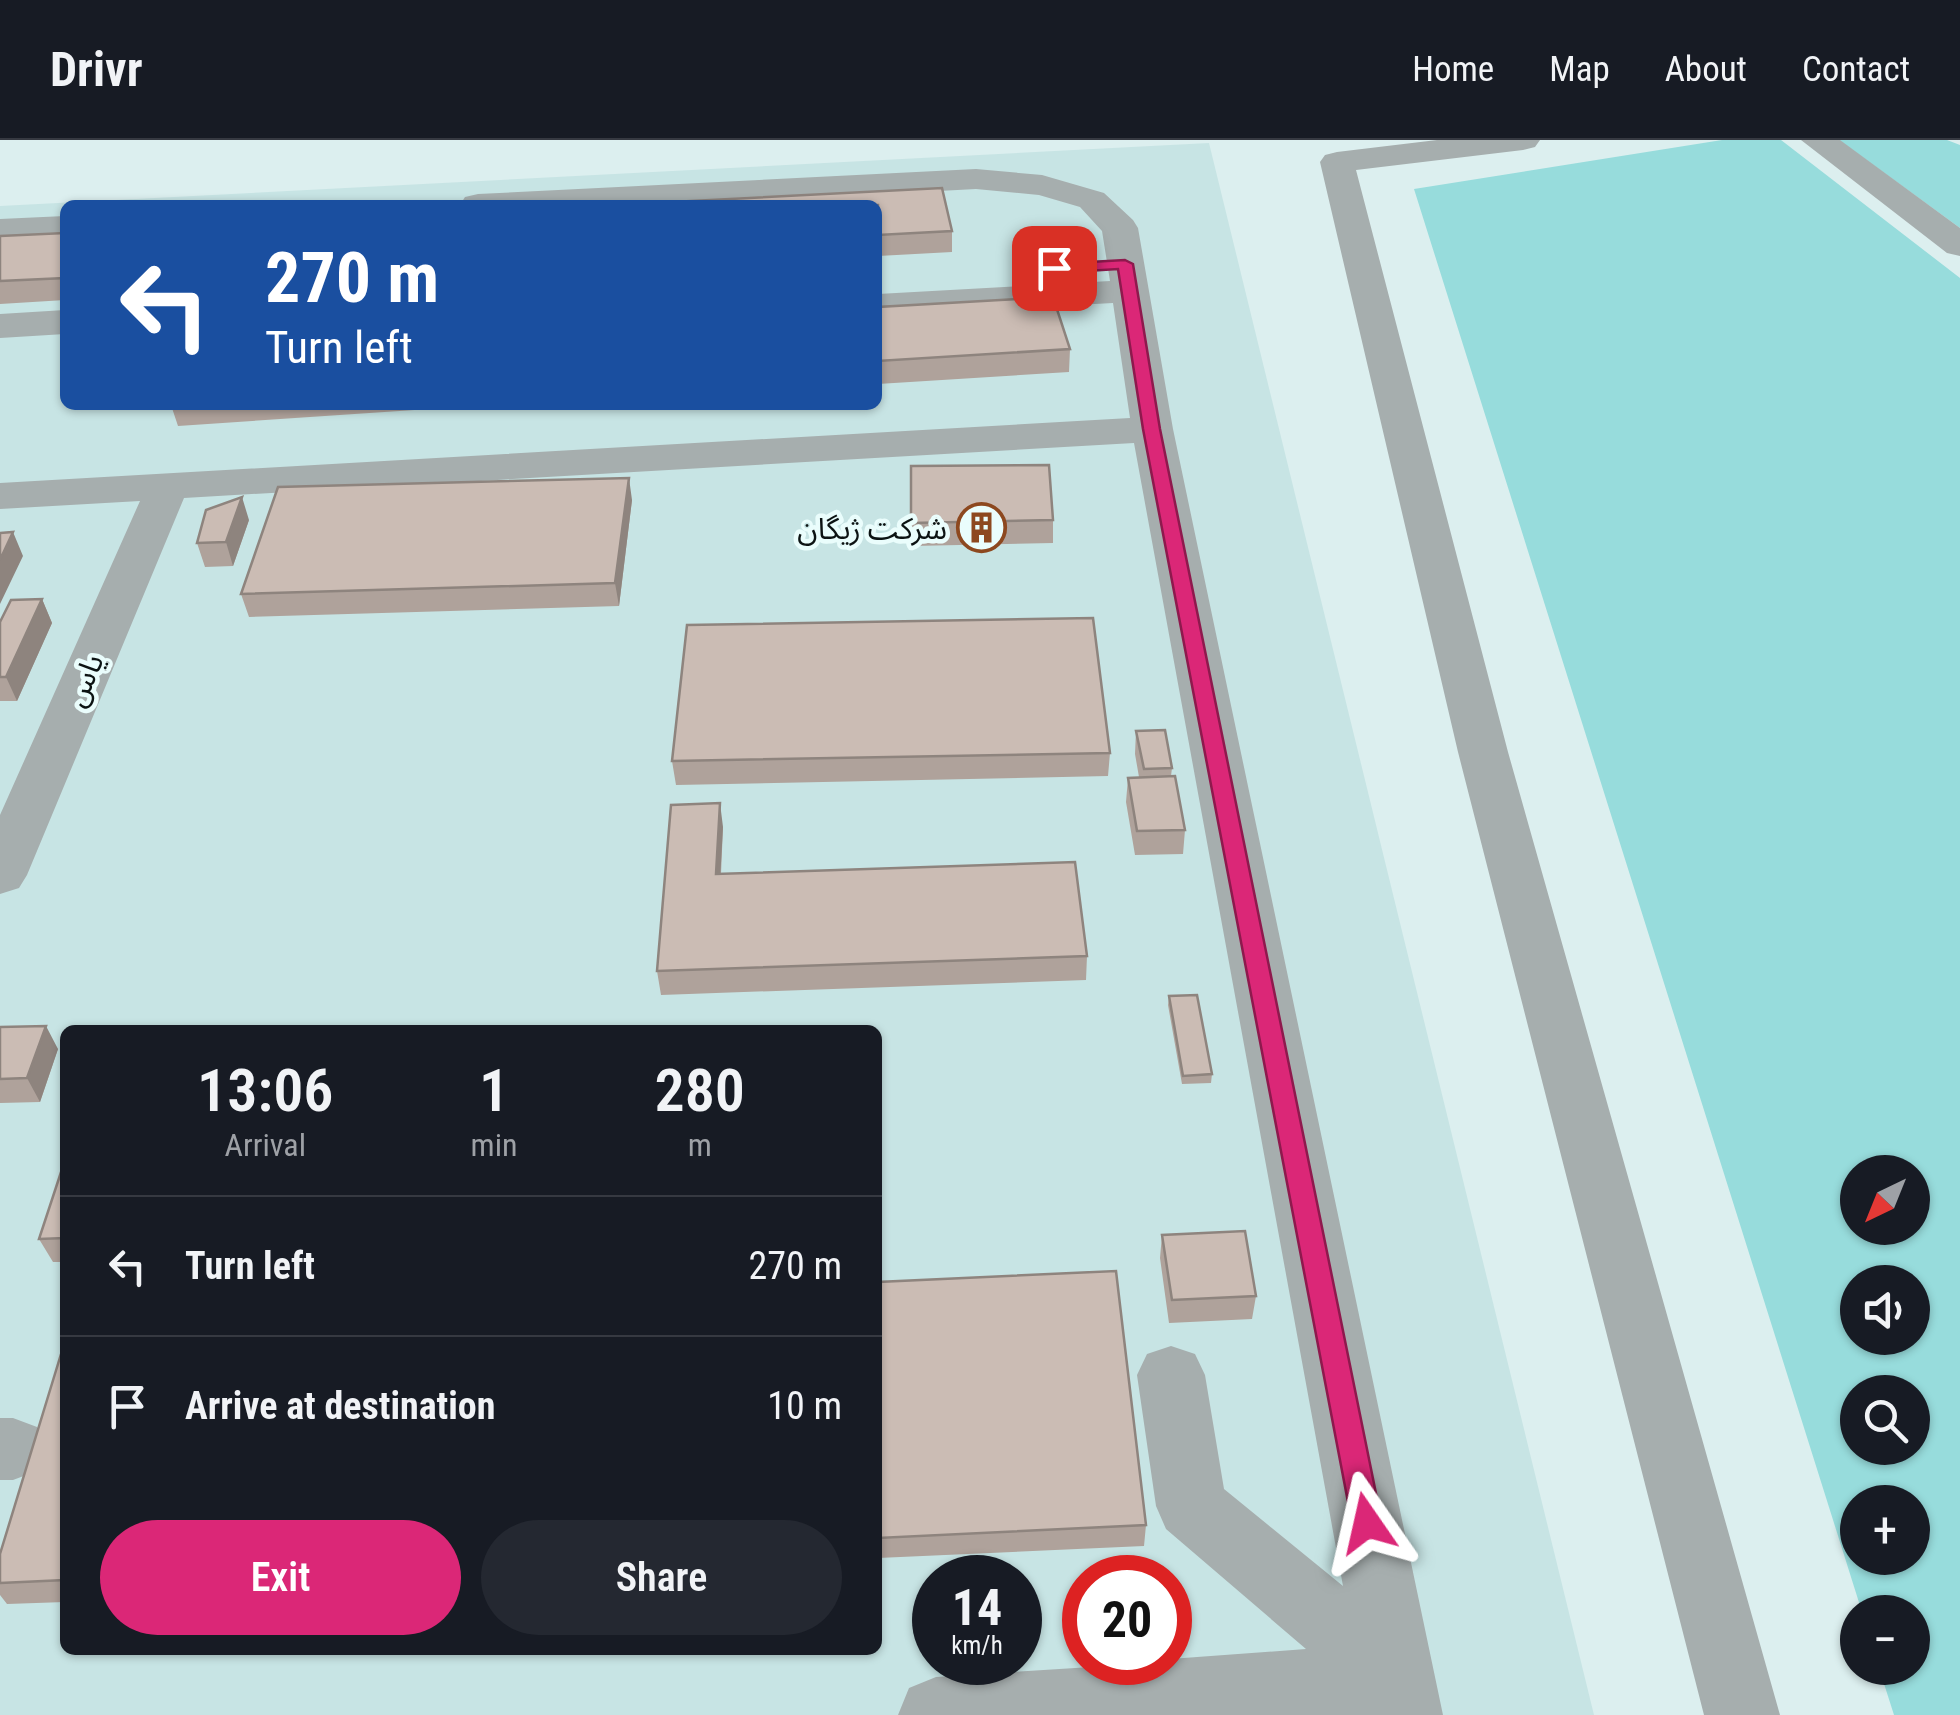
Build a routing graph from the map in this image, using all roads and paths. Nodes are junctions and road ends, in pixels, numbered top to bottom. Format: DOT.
graph roads {
  1 [pos="1523,140"];
  2 [pos="1818,140"];
  3 [pos="574,200"];
  4 [pos="60,227"];
  5 [pos="0,230"];
  6 [pos="1960,245"];
  7 [pos="882,278"];
  8 [pos="1128,278"];
  9 [pos="882,304"];
  10 [pos="60,322"];
  11 [pos="0,326"];
  12 [pos="60,347"];
  13 [pos="0,351"];
  14 [pos="1152,429"];
  15 [pos="168,486"];
  16 [pos="0,496"];
  17 [pos="0,875"];
  18 [pos="1171,1374"];
  19 [pos="1401,1697"];
  20 [pos="936,1715"];
  21 [pos="1742,1715"];
  1 -- 21 [label="street"];
  2 -- 6 [label="street"];
  3 -- 8 [label="street"];
  4 -- 5 [label="street"];
  7 -- 8 [label="street"];
  8 -- 9 [label="street"];
  8 -- 14 [label="street"];
  10 -- 11 [label="street"];
  12 -- 13 [label="street"];
  14 -- 15 [label="street"];
  14 -- 19 [label="street"];
  15 -- 16 [label="street"];
  15 -- 17 [label="street, یاس"];
  18 -- 19 [label="street"];
  19 -- 20 [label="street"];
}
